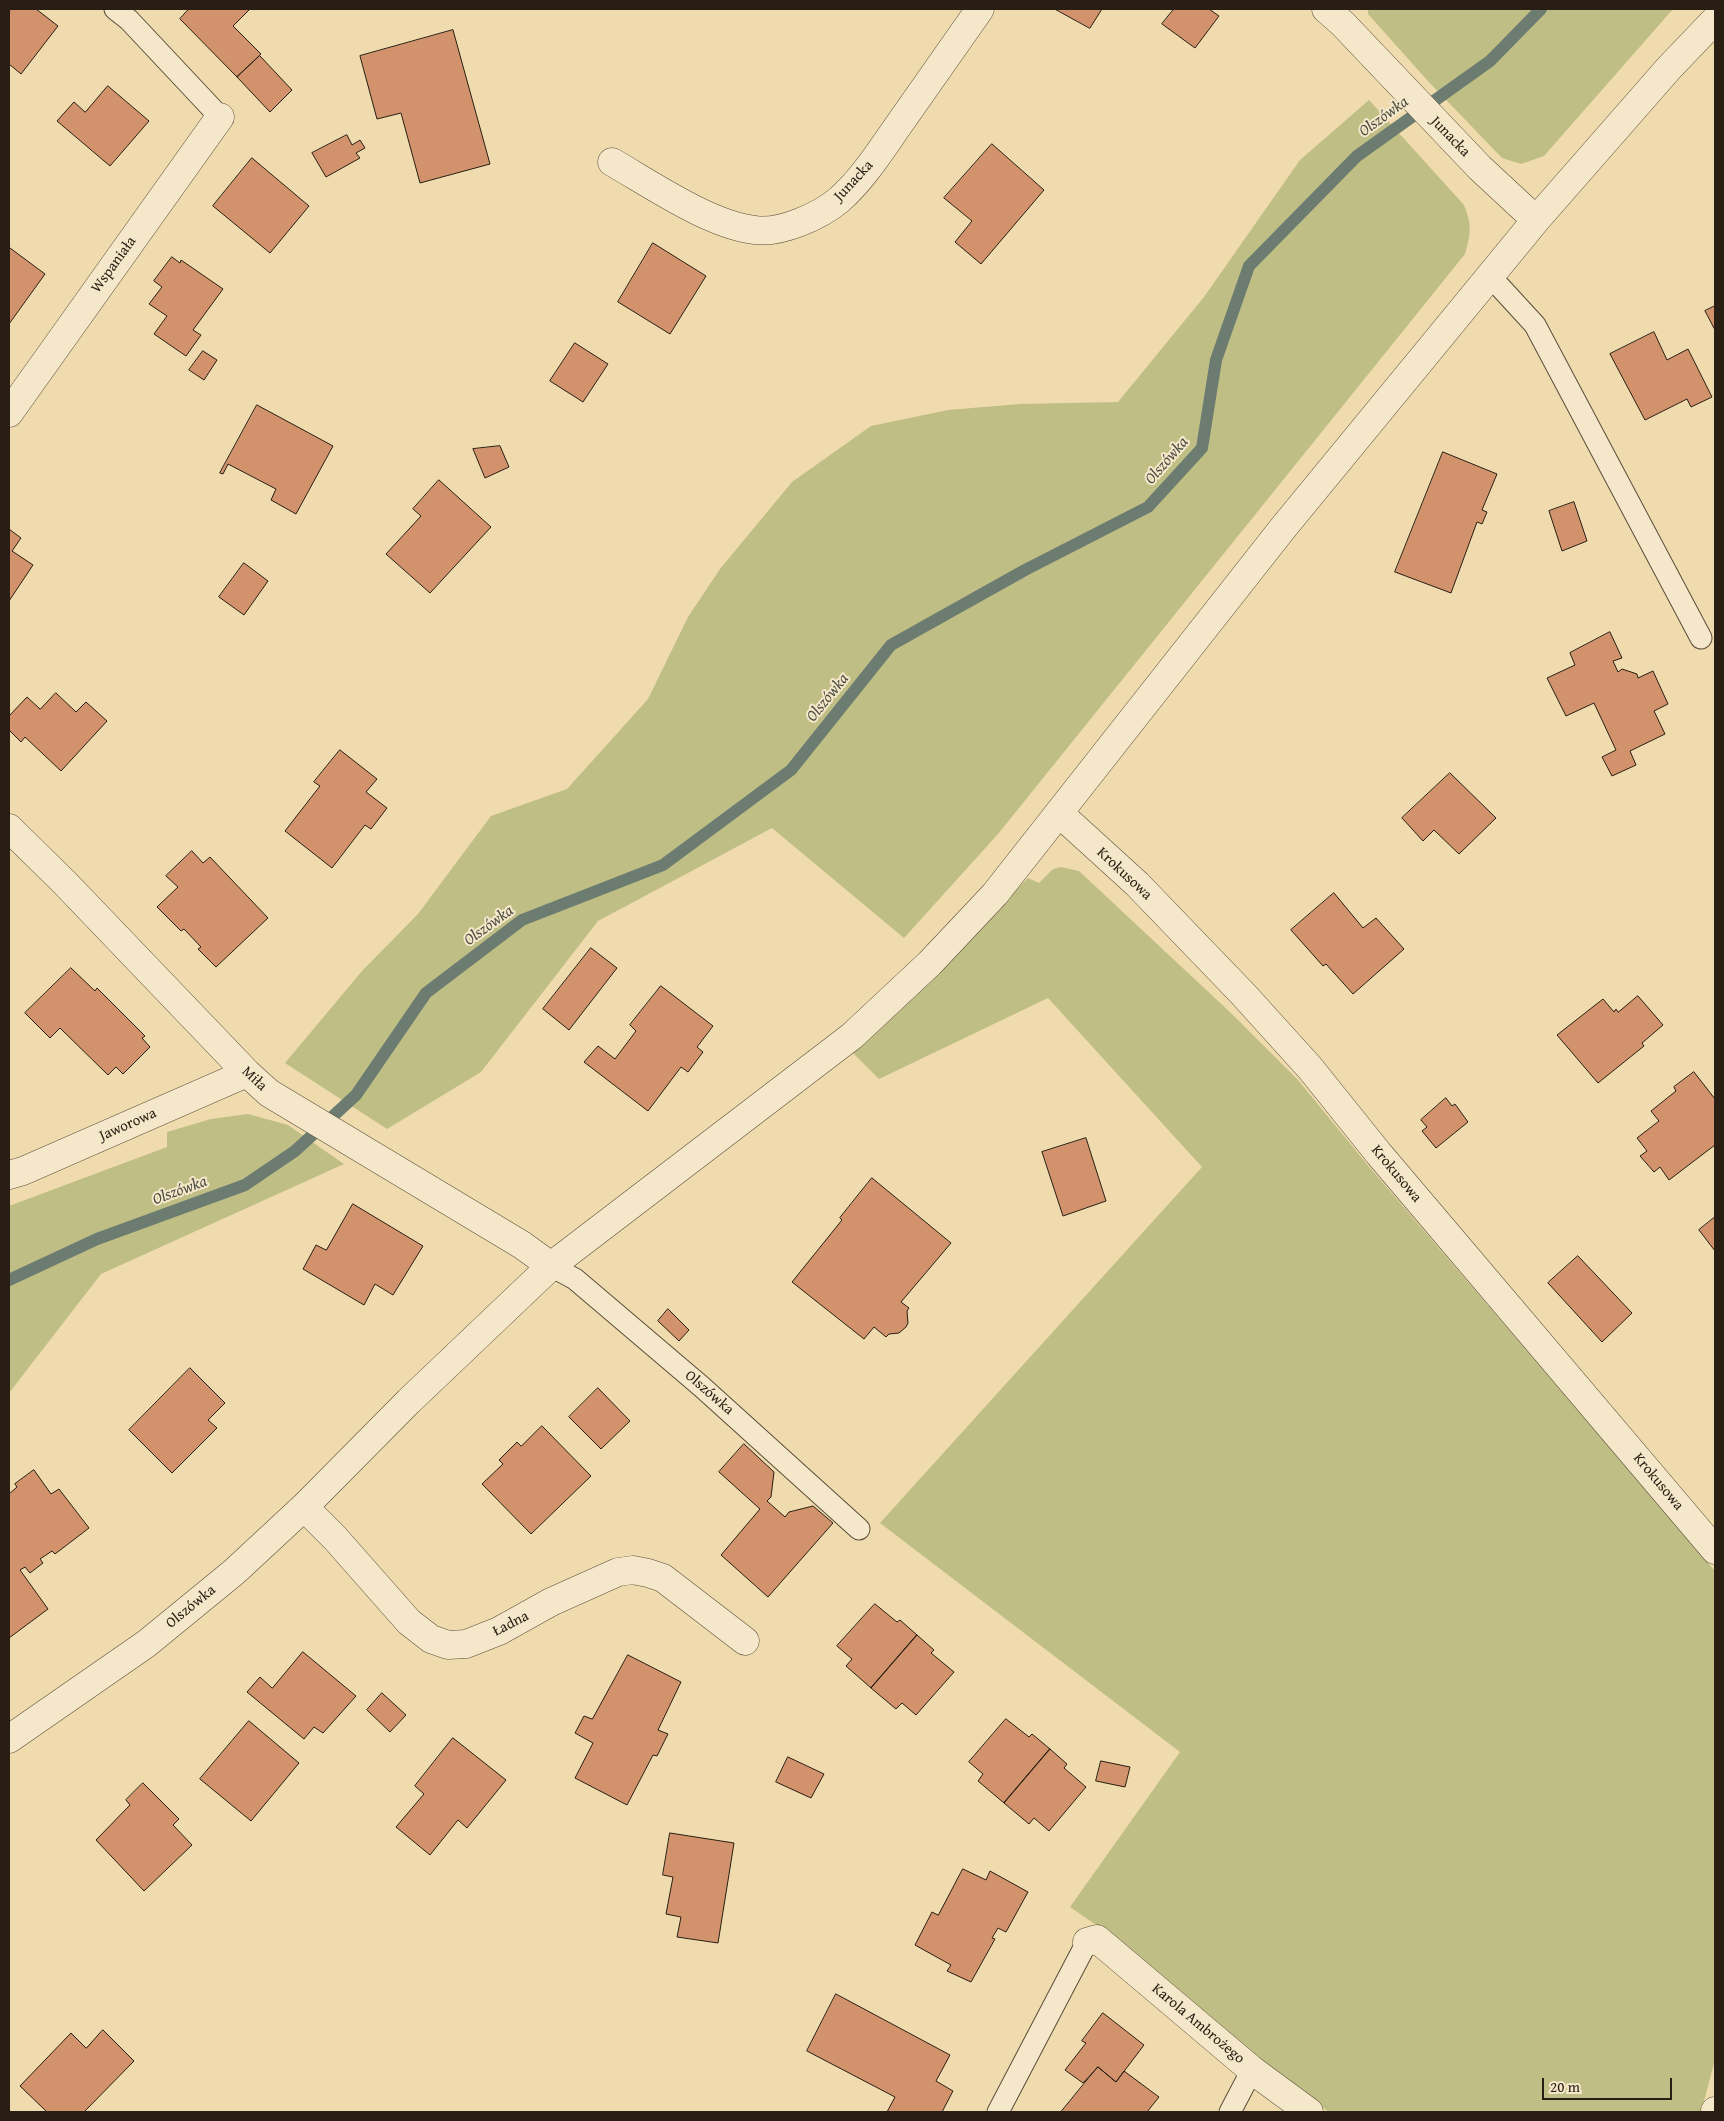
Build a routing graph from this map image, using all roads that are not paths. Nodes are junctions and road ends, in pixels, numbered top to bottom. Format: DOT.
graph roads {
  1 [pos="115,9"];
  2 [pos="980,9"];
  3 [pos="1326,9"];
  4 [pos="1715,20"];
  5 [pos="220,117"];
  6 [pos="612,162"];
  7 [pos="1536,220"];
  8 [pos="1490,276"];
  9 [pos="9,413"];
  10 [pos="1701,638"];
  11 [pos="1059,813"];
  12 [pos="9,828"];
  13 [pos="247,1073"];
  14 [pos="9,1175"];
  15 [pos="551,1266"];
  16 [pos="304,1507"];
  17 [pos="859,1529"];
  18 [pos="1715,1550"];
  19 [pos="745,1641"];
  20 [pos="9,1739"];
  21 [pos="1088,1942"];
  22 [pos="1252,2070"];
  23 [pos="998,2112"];
  24 [pos="1230,2112"];
  25 [pos="1309,2112"];
  1 -- 5 [label="lane"];
  2 -- 6 [label="street, Junacka"];
  3 -- 7 [label="street, Junacka"];
  4 -- 7 [label="street, Olszówka"];
  5 -- 9 [label="street, Wspaniała"];
  7 -- 8 [label="street, Olszówka"];
  8 -- 10 [label="lane"];
  8 -- 11 [label="street, Olszówka"];
  11 -- 15 [label="street, Olszówka"];
  11 -- 18 [label="street, Krokusowa"];
  12 -- 13 [label="street, Miła"];
  13 -- 14 [label="street, Jaworowa"];
  13 -- 15 [label="street, Miła"];
  15 -- 16 [label="street, Olszówka"];
  15 -- 17 [label="lane, Olszówka"];
  16 -- 19 [label="street, Ładna"];
  16 -- 20 [label="street, Olszówka"];
  21 -- 22 [label="street, Karola Ambrożego"];
  21 -- 23 [label="lane"];
  22 -- 24 [label="lane"];
  22 -- 25 [label="street, Karola Ambrożego"];
}
